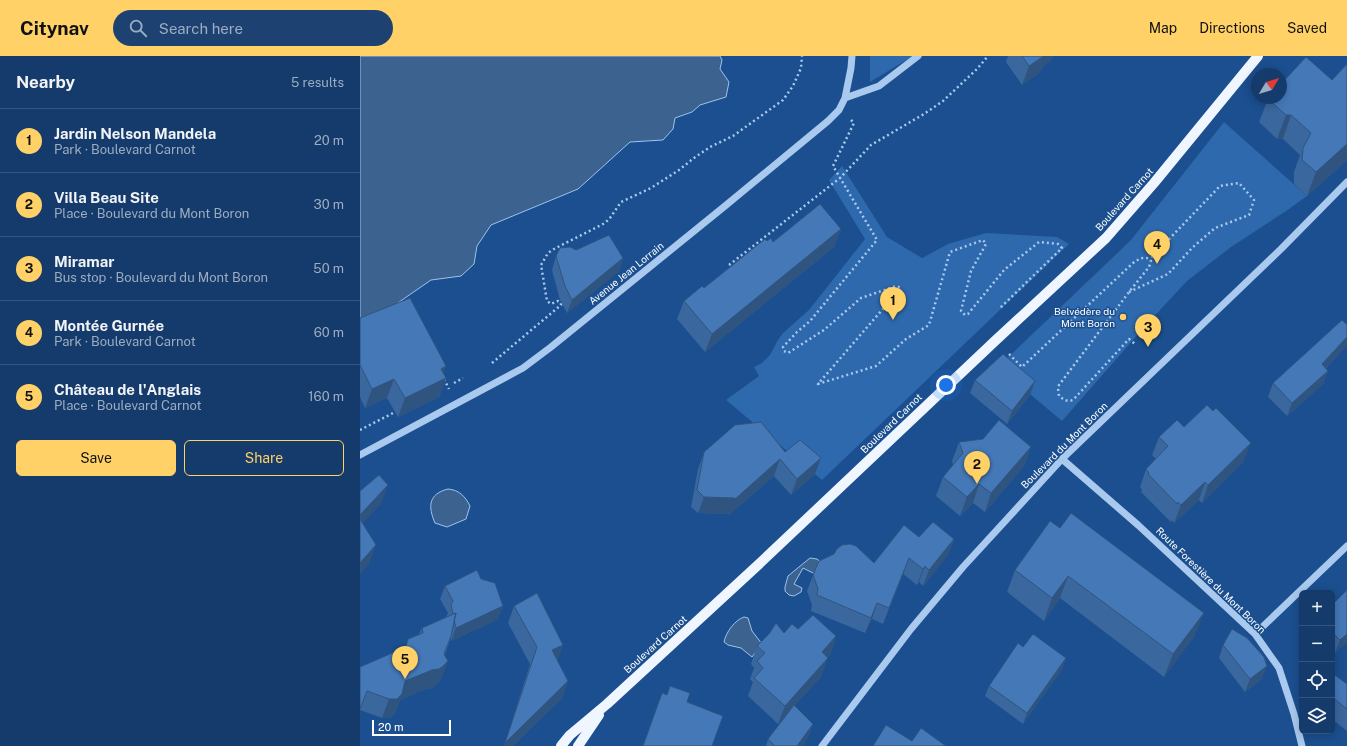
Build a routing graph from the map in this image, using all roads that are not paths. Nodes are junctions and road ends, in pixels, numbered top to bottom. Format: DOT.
graph roads {
  1 [pos="852,56"];
  2 [pos="918,56"];
  3 [pos="1258,56"];
  4 [pos="845,98"];
  5 [pos="1347,182"];
  6 [pos="360,455"];
  7 [pos="1062,459"];
  8 [pos="1347,546"];
  9 [pos="1255,634"];
  10 [pos="607,704"];
  11 [pos="561,746"];
  12 [pos="578,746"];
  13 [pos="822,746"];
  14 [pos="1302,746"];
  1 -- 4 [label="street, Avenue Jean Lorrain"];
  2 -- 4 [label="street"];
  3 -- 10 [label="main road, Boulevard Carnot"];
  4 -- 6 [label="street, Avenue Jean Lorrain"];
  5 -- 7 [label="street, Boulevard du Mont Boron"];
  7 -- 9 [label="street, Route Forestière du Mont Boron"];
  7 -- 13 [label="street, Boulevard du Mont Boron"];
  8 -- 9 [label="street"];
  9 -- 14 [label="street, Route Forestière du Mont Boron"];
  10 -- 11 [label="main road, Boulevard Carnot"];
  10 -- 12 [label="main road, Boulevard Carnot"];
}
